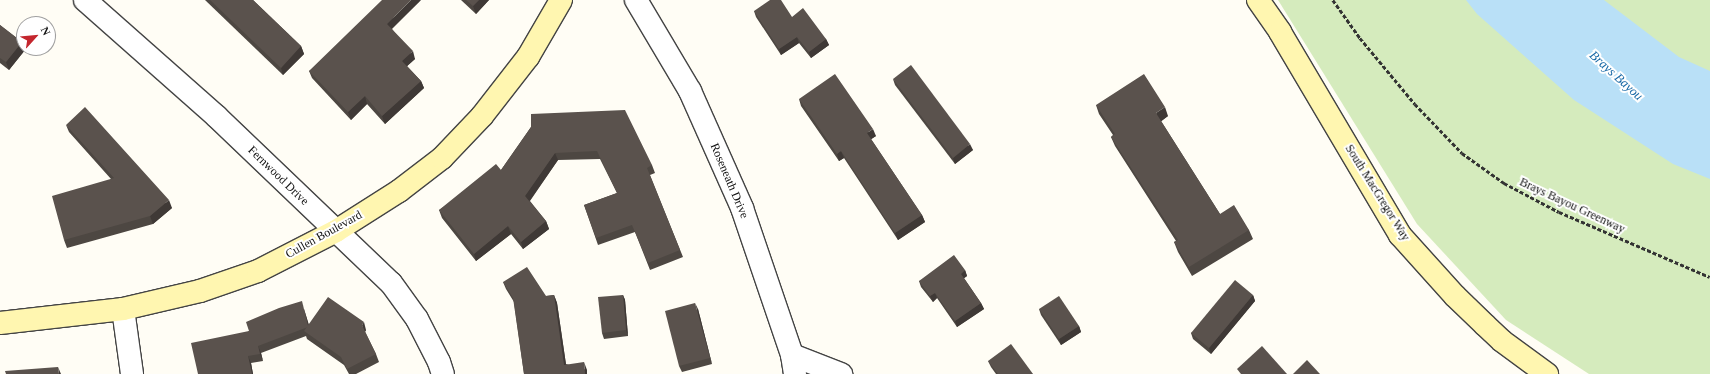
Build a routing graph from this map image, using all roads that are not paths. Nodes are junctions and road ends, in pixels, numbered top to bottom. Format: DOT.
graph roads {
  1 [pos="85,0"];
  2 [pos="561,0"];
  3 [pos="636,0"];
  4 [pos="1258,0"];
  5 [pos="336,231"];
  6 [pos="123,309"];
  7 [pos="0,323"];
  8 [pos="793,365"];
  9 [pos="132,374"];
  10 [pos="443,374"];
  11 [pos="840,374"];
  12 [pos="1547,374"];
  1 -- 5 [label="street, Fernwood Drive"];
  2 -- 5 [label="street, Cullen Boulevard"];
  3 -- 8 [label="street, Roseneath Drive"];
  4 -- 12 [label="street, South MacGregor Way"];
  5 -- 6 [label="street, Cullen Boulevard"];
  5 -- 10 [label="street, Fernwood Drive"];
  6 -- 7 [label="street, Cullen Boulevard"];
  6 -- 9 [label="street"];
  8 -- 11 [label="street"];
}
